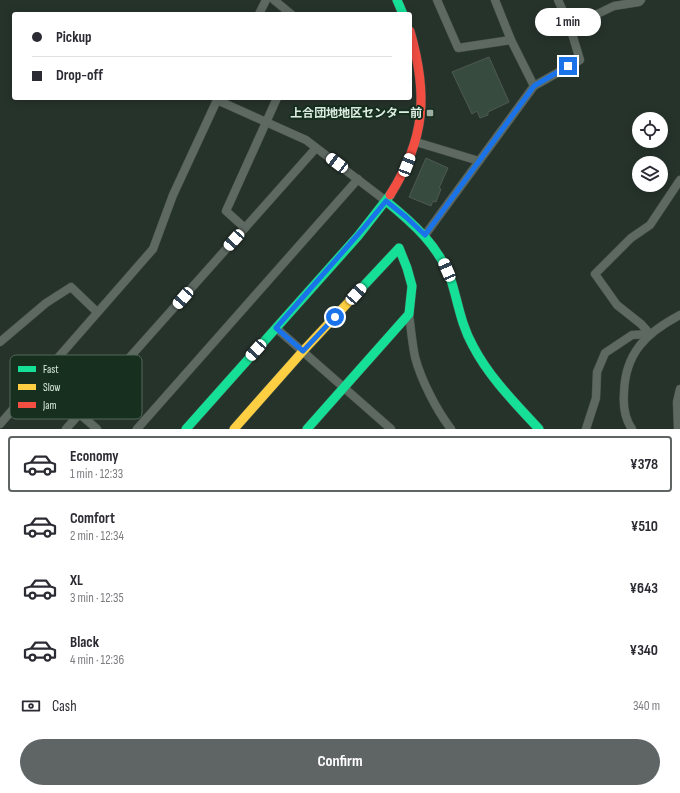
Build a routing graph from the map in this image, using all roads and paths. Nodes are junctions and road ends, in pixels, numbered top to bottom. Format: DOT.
graph roads {
  1 [pos="266,0"];
  2 [pos="274,0"];
  3 [pos="397,0"];
  4 [pos="437,0"];
  5 [pos="494,0"];
  6 [pos="558,0"];
  7 [pos="641,0"];
  8 [pos="260,12"];
  9 [pos="289,12"];
  10 [pos="402,12"];
  11 [pos="570,27"];
  12 [pos="412,39"];
  13 [pos="511,40"];
  14 [pos="534,86"];
  15 [pos="217,100"];
  16 [pos="219,100"];
  17 [pos="276,100"];
  18 [pos="266,122"];
  19 [pos="416,142"];
  20 [pos="316,148"];
  21 [pos="479,161"];
  22 [pos="358,179"];
  23 [pos="680,180"];
  24 [pos="386,201"];
  25 [pos="245,228"];
  26 [pos="425,235"];
  27 [pos="97,312"];
  28 [pos="409,314"];
  29 [pos="680,315"];
  30 [pos="276,328"];
  31 [pos="650,334"];
  32 [pos="0,342"];
  33 [pos="303,351"];
  34 [pos="60,355"];
  35 [pos="132,355"];
  36 [pos="344,387"];
  37 [pos="680,389"];
  38 [pos="10,412"];
  39 [pos="75,419"];
  40 [pos="85,419"];
  41 [pos="1,422"];
  42 [pos="386,427"];
  43 [pos="66,429"];
  44 [pos="97,429"];
  45 [pos="137,429"];
  46 [pos="186,429"];
  47 [pos="234,429"];
  48 [pos="306,429"];
  49 [pos="451,429"];
  50 [pos="539,429"];
  51 [pos="586,429"];
  52 [pos="632,429"];
  53 [pos="678,429"];
  1 -- 8 [label="street"];
  2 -- 9 [label="street"];
  3 -- 10 [label="street"];
  4 -- 13 [label="street"];
  5 -- 13 [label="street"];
  6 -- 11 [label="street"];
  7 -- 11 [label="street"];
  11 -- 14 [label="street"];
  12 -- 19 [label="street"];
  13 -- 14 [label="street"];
  14 -- 21 [label="street"];
  15 -- 27 [label="street"];
  16 -- 18 [label="street"];
  17 -- 18 [label="street"];
  18 -- 20 [label="street"];
  18 -- 25 [label="street"];
  19 -- 21 [label="street"];
  19 -- 24 [label="street"];
  20 -- 22 [label="street"];
  20 -- 25 [label="street"];
  21 -- 26 [label="street"];
  22 -- 24 [label="street"];
  22 -- 45 [label="street"];
  23 -- 31 [label="street"];
  24 -- 26 [label="street"];
  24 -- 30 [label="street"];
  25 -- 35 [label="street"];
  26 -- 50 [label="street"];
  27 -- 32 [label="street"];
  27 -- 34 [label="street"];
  28 -- 33 [label="street"];
  28 -- 36 [label="street"];
  28 -- 49 [label="street"];
  29 -- 31 [label="street"];
  30 -- 33 [label="street"];
  30 -- 46 [label="street"];
  31 -- 51 [label="street"];
  31 -- 52 [label="street"];
  33 -- 36 [label="street"];
  33 -- 47 [label="street"];
  36 -- 42 [label="street"];
  36 -- 48 [label="street"];
  37 -- 53 [label="street"];
  38 -- 41 [label="street"];
  39 -- 43 [label="street"];
  40 -- 44 [label="street"];
}
